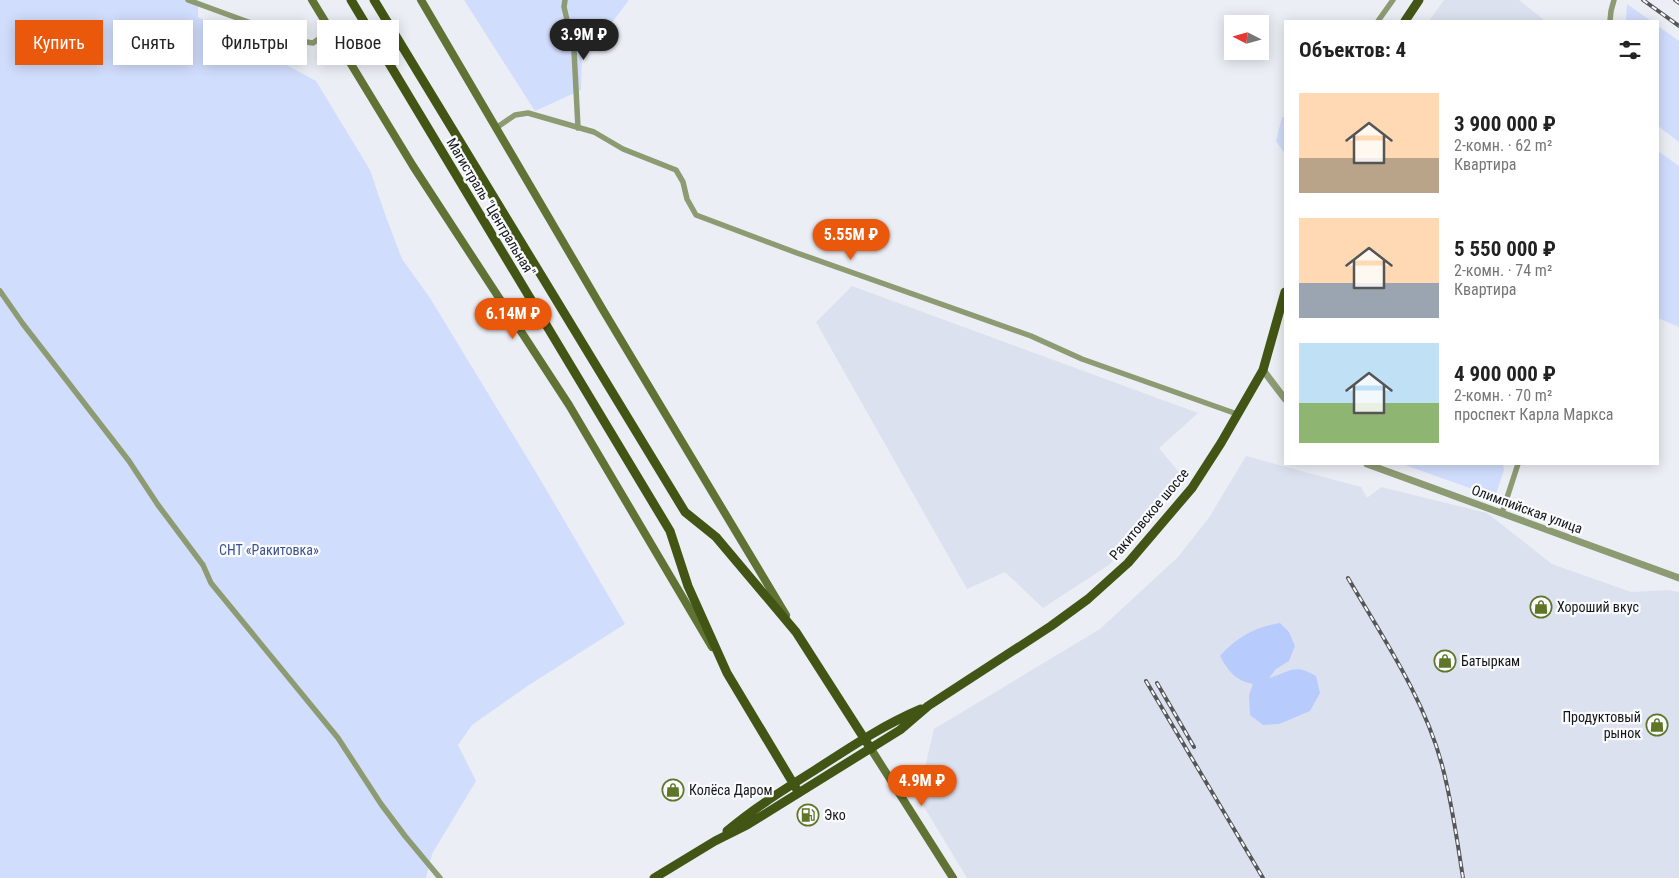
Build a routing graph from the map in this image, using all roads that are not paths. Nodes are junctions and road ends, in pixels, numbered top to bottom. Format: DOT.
graph roads {
  1 [pos="312,0"];
  2 [pos="351,0"];
  3 [pos="374,0"];
  4 [pos="422,0"];
  5 [pos="565,0"];
  6 [pos="1393,0"];
  7 [pos="1419,0"];
  8 [pos="1614,0"];
  9 [pos="193,1"];
  10 [pos="324,20"];
  11 [pos="1379,20"];
  12 [pos="1406,20"];
  13 [pos="1610,20"];
  14 [pos="317,40"];
  15 [pos="351,65"];
  16 [pos="496,128"];
  17 [pos="578,128"];
  18 [pos="0,291"];
  19 [pos="1284,296"];
  20 [pos="1263,370"];
  21 [pos="1284,398"];
  22 [pos="1237,414"];
  23 [pos="1370,465"];
  24 [pos="1518,465"];
  25 [pos="1502,513"];
  26 [pos="1679,578"];
  27 [pos="796,632"];
  28 [pos="727,673"];
  29 [pos="928,706"];
  30 [pos="864,739"];
  31 [pos="871,749"];
  32 [pos="794,784"];
  33 [pos="799,793"];
  34 [pos="714,841"];
  35 [pos="440,878"];
  36 [pos="654,878"];
  37 [pos="953,878"];
  1 -- 10 [label="main road"];
  2 -- 28 [label="main road, Магистраль \"Центральная\""];
  3 -- 27 [label="main road, Магистраль \"Центральная\""];
  4 -- 16 [label="main road"];
  5 -- 17 [label="street"];
  6 -- 11 [label="street"];
  7 -- 12 [label="main road"];
  8 -- 13 [label="street"];
  9 -- 14 [label="street"];
  15 -- 28 [label="main road"];
  16 -- 17 [label="street"];
  16 -- 27 [label="main road"];
  17 -- 22 [label="street"];
  18 -- 35 [label="street"];
  19 -- 20 [label="main road, Ракитовское шоссе"];
  20 -- 21 [label="street"];
  20 -- 22 [label="main road, Ракитовское шоссе"];
  22 -- 29 [label="main road, Ракитовское шоссе"];
  23 -- 25 [label="street, Олимпийская улица"];
  24 -- 25 [label="street"];
  25 -- 26 [label="street, Олимпийская улица"];
  27 -- 30 [label="main road, Магистраль \"Центральная\""];
  28 -- 32 [label="main road, Магистраль \"Центральная\""];
  29 -- 30 [label="main road, Ракитовское шоссе"];
  29 -- 31 [label="main road, Ракитовское шоссе"];
  30 -- 31 [label="main road, Магистраль \"Центральная\""];
  30 -- 32 [label="main road, Ракитовское шоссе"];
  31 -- 33 [label="main road, Ракитовское шоссе"];
  31 -- 37 [label="main road"];
  32 -- 33 [label="main road, Магистраль \"Центральная\""];
  32 -- 34 [label="main road, Ракитовское шоссе"];
  33 -- 34 [label="main road, Ракитовское шоссе"];
  34 -- 36 [label="main road, Ракитовское шоссе"];
}
